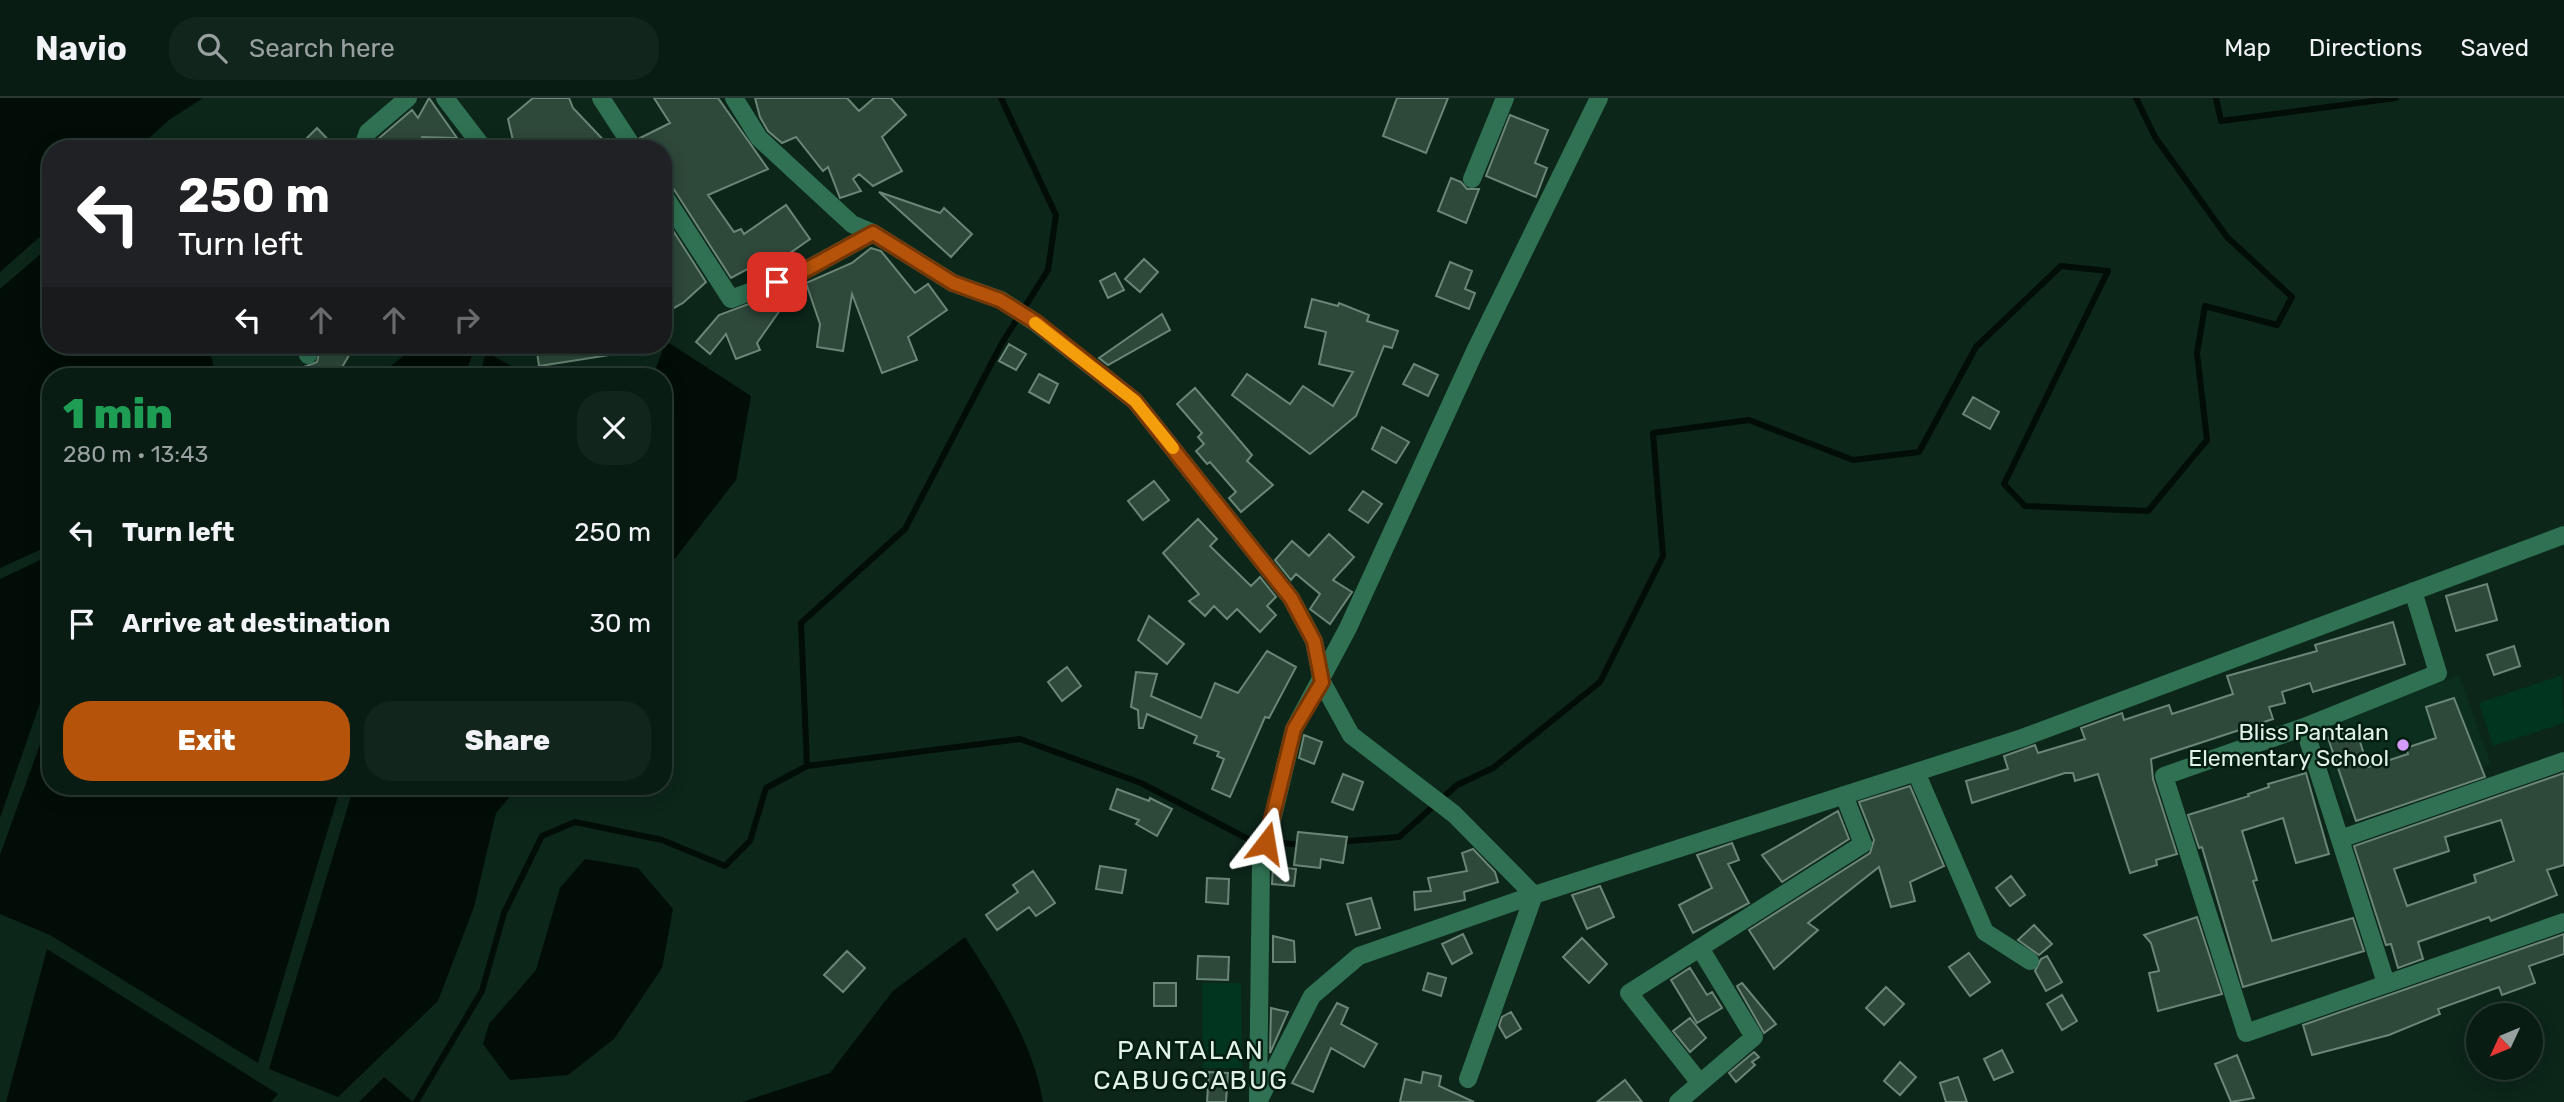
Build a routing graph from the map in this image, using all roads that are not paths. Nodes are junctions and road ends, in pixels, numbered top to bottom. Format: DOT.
graph roads {
  1 [pos="408,98"];
  2 [pos="444,98"];
  3 [pos="734,98"];
  4 [pos="1505,98"];
  5 [pos="1599,98"];
  6 [pos="604,99"];
  7 [pos="365,140"];
  8 [pos="477,140"];
  9 [pos="629,140"];
  10 [pos="1472,179"];
  11 [pos="672,208"];
  12 [pos="873,233"];
  13 [pos="2564,535"];
  14 [pos="2413,591"];
  15 [pos="1322,682"];
  16 [pos="2304,727"];
  17 [pos="2564,761"];
  18 [pos="1916,772"];
  19 [pos="1844,795"];
  20 [pos="2340,839"];
  21 [pos="1534,895"];
  22 [pos="2564,922"];
  23 [pos="1700,948"];
  24 [pos="2030,961"];
  25 [pos="2386,983"];
  26 [pos="1468,1079"];
  27 [pos="1700,1083"];
  28 [pos="1258,1102"];
  29 [pos="1678,1102"];
  1 -- 7 [label="street"];
  2 -- 8 [label="street"];
  3 -- 12 [label="street"];
  4 -- 10 [label="street"];
  5 -- 15 [label="street"];
  6 -- 9 [label="street"];
  11 -- 12 [label="street"];
  12 -- 15 [label="street"];
  13 -- 14 [label="street"];
  14 -- 16 [label="street"];
  14 -- 18 [label="street"];
  15 -- 21 [label="street"];
  15 -- 28 [label="street"];
  16 -- 20 [label="street"];
  16 -- 25 [label="street"];
  17 -- 20 [label="street"];
  18 -- 19 [label="street"];
  18 -- 24 [label="street"];
  19 -- 21 [label="street"];
  19 -- 23 [label="street"];
  20 -- 25 [label="street"];
  21 -- 26 [label="street"];
  21 -- 28 [label="street"];
  22 -- 25 [label="street"];
  23 -- 27 [label="street"];
  23 -- 27 [label="street"];
  27 -- 29 [label="street"];
}
